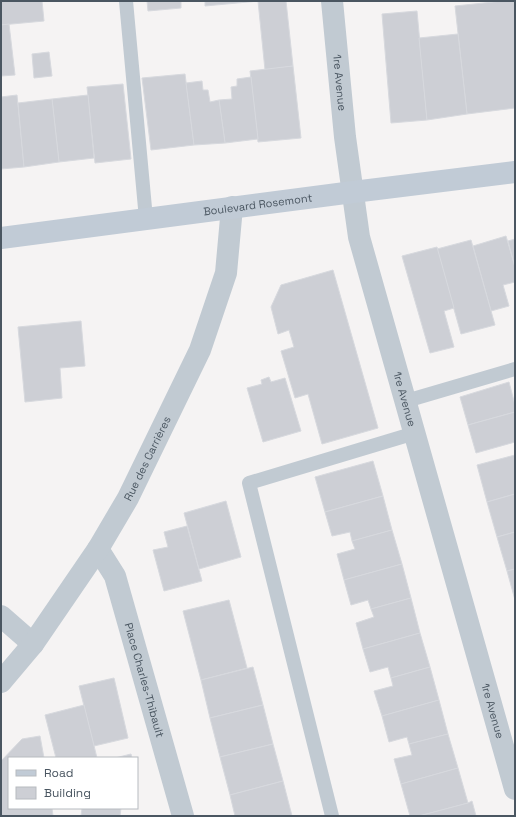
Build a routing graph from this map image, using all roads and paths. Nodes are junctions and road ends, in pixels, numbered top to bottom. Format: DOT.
graph roads {
  1 [pos="126,1"];
  2 [pos="337,1"];
  3 [pos="515,172"];
  4 [pos="353,192"];
  5 [pos="232,207"];
  6 [pos="146,219"];
  7 [pos="1,238"];
  8 [pos="515,369"];
  9 [pos="406,401"];
  10 [pos="415,433"];
  11 [pos="98,549"];
  12 [pos="1,616"];
  13 [pos="33,644"];
  14 [pos="1,682"];
  15 [pos="515,789"];
  16 [pos="183,816"];
  17 [pos="332,816"];
  1 -- 6 [label="lane"];
  2 -- 4 [label="street, 1re Avenue"];
  3 -- 4 [label="main road, Boulevard Rosemont"];
  4 -- 5 [label="main road, Boulevard Rosemont"];
  4 -- 9 [label="street, 1re Avenue"];
  5 -- 6 [label="main road, Boulevard Rosemont"];
  5 -- 11 [label="street, Rue des Carrières"];
  6 -- 7 [label="main road, Boulevard Rosemont"];
  8 -- 9 [label="lane"];
  9 -- 10 [label="street, 1re Avenue"];
  10 -- 15 [label="street, 1re Avenue"];
  10 -- 17 [label="lane"];
  11 -- 13 [label="street, Rue des Carrières"];
  11 -- 16 [label="street, Place Charles-Thibault"];
  12 -- 13 [label="street"];
  13 -- 14 [label="street, Rue des Carrières"];
}
